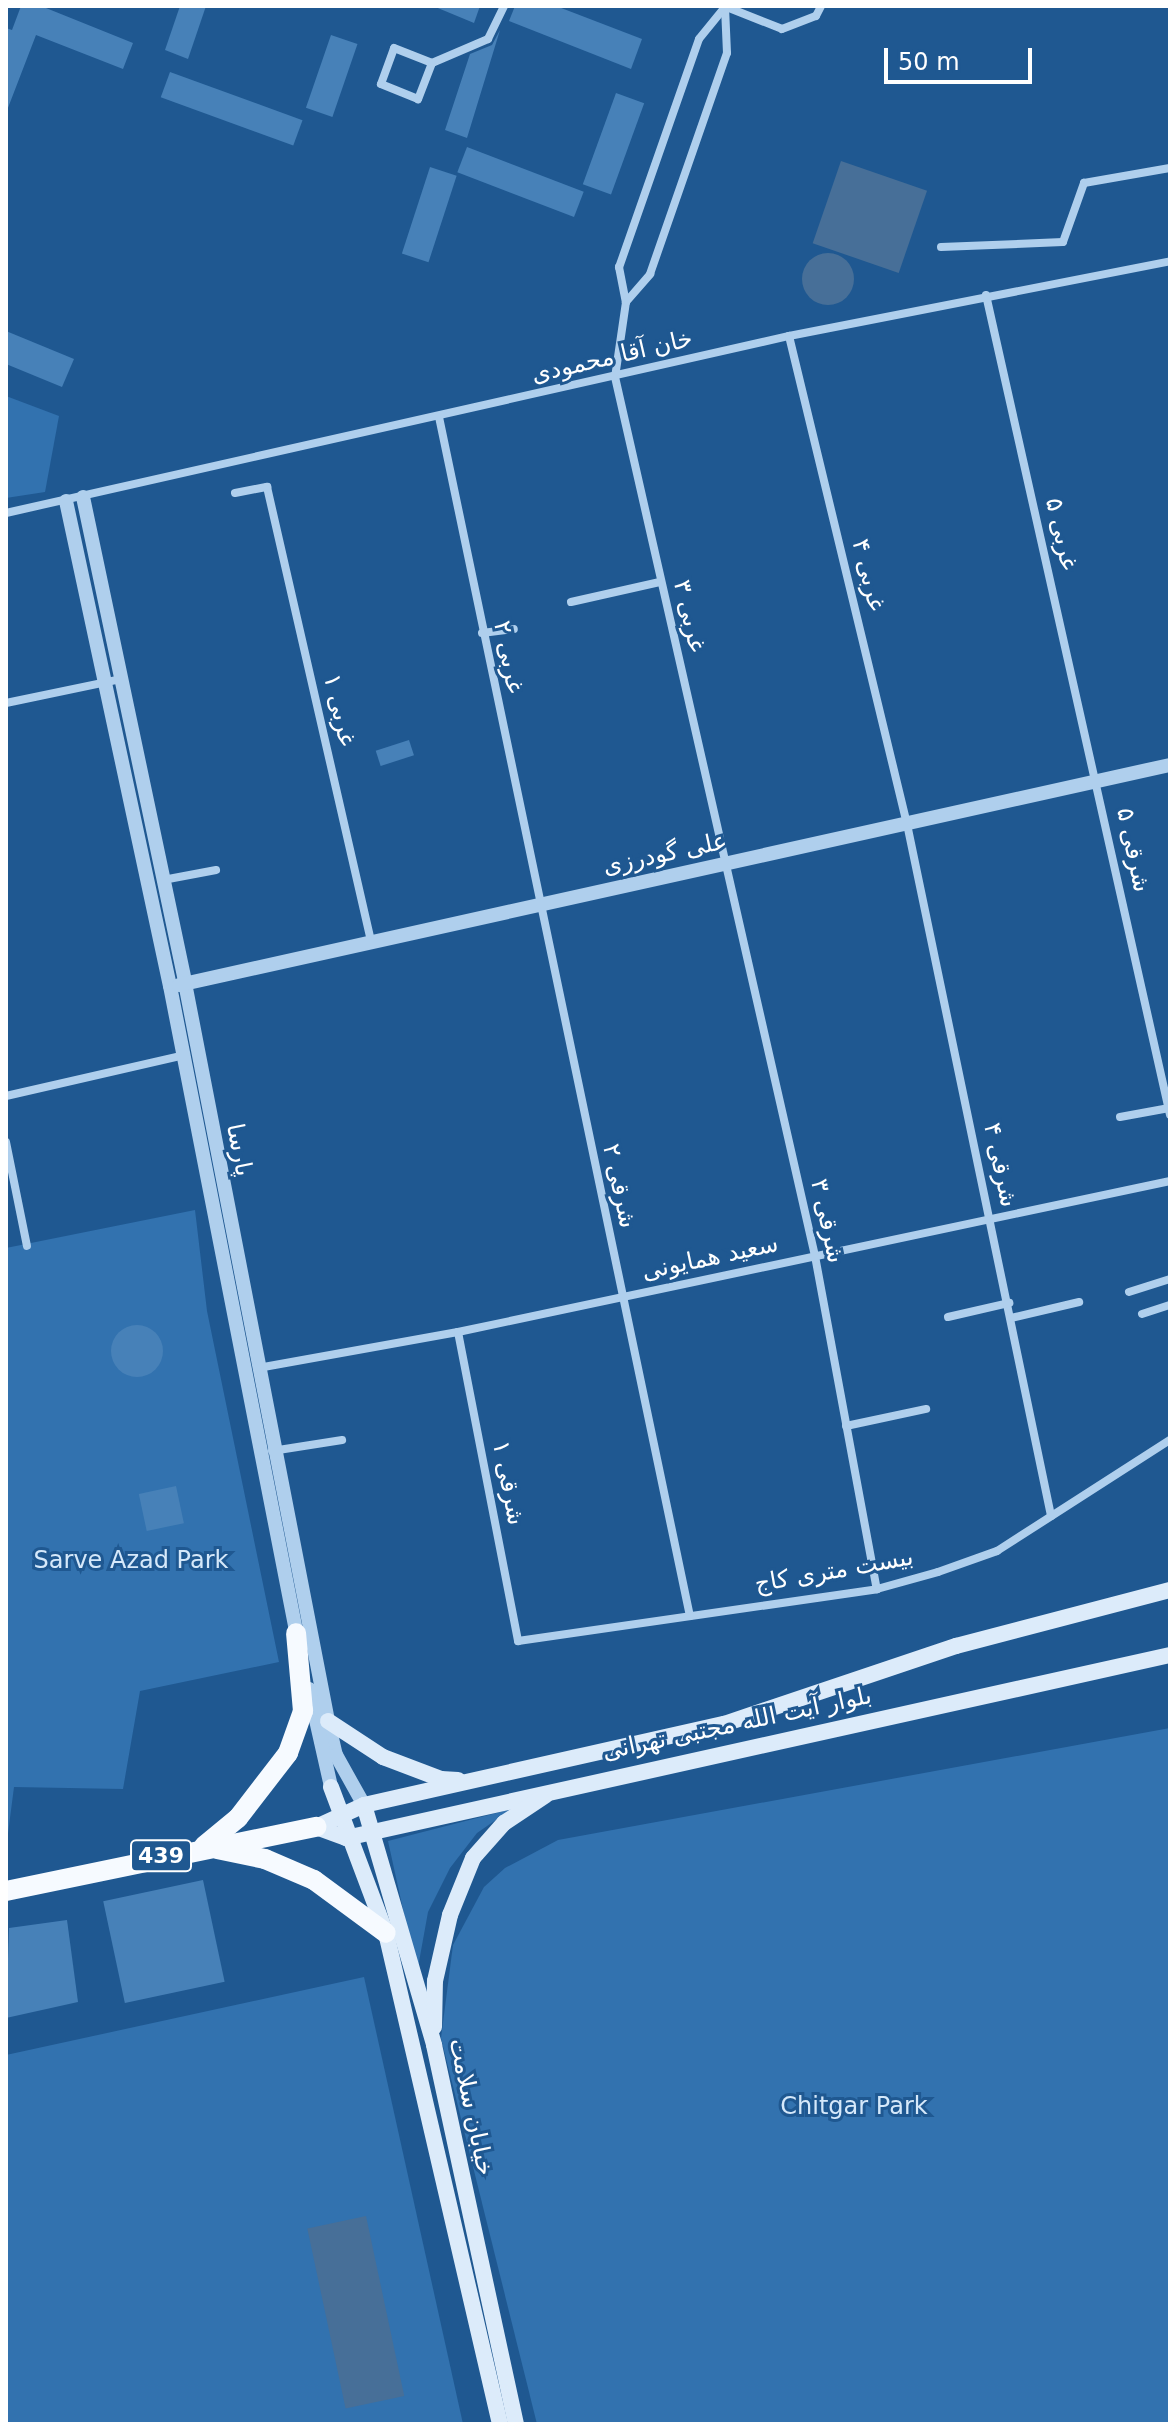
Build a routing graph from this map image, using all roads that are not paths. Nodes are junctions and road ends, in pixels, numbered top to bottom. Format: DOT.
graph roads {
  1 [pos="504,6"];
  2 [pos="724,6"];
  3 [pos="821,6"];
  4 [pos="432,63"];
  5 [pos="1170,168"];
  6 [pos="941,247"];
  7 [pos="1170,261"];
  8 [pos="986,295"];
  9 [pos="626,302"];
  10 [pos="789,336"];
  11 [pos="615,377"];
  12 [pos="439,417"];
  13 [pos="235,493"];
  14 [pos="83,497"];
  15 [pos="66,501"];
  16 [pos="6,513"];
  17 [pos="660,582"];
  18 [pos="571,602"];
  19 [pos="514,629"];
  20 [pos="482,633"];
  21 [pos="121,679"];
  22 [pos="105,683"];
  23 [pos="6,703"];
  24 [pos="1170,765"];
  25 [pos="1097,781"];
  26 [pos="907,824"];
  27 [pos="725,864"];
  28 [pos="216,870"];
  29 [pos="163,880"];
  30 [pos="538,905"];
  31 [pos="371,942"];
  32 [pos="178,985"];
  33 [pos="191,1054"];
  34 [pos="6,1096"];
  35 [pos="1169,1112"];
  36 [pos="1120,1117"];
  37 [pos="6,1142"];
  38 [pos="1170,1181"];
  39 [pos="991,1219"];
  40 [pos="27,1246"];
  41 [pos="815,1256"];
  42 [pos="1170,1279"];
  43 [pos="1129,1292"];
  44 [pos="622,1297"];
  45 [pos="1079,1302"];
  46 [pos="1009,1303"];
  47 [pos="1170,1305"];
  48 [pos="1142,1314"];
  49 [pos="948,1317"];
  50 [pos="1011,1318"];
  51 [pos="458,1332"];
  52 [pos="251,1369"];
  53 [pos="926,1409"];
  54 [pos="846,1426"];
  55 [pos="342,1440"];
  56 [pos="1170,1440"];
  57 [pos="266,1452"];
  58 [pos="1051,1516"];
  59 [pos="877,1589"];
  60 [pos="1170,1590"];
  61 [pos="690,1616"];
  62 [pos="296,1633"];
  63 [pos="518,1641"];
  64 [pos="1170,1655"];
  65 [pos="328,1721"];
  66 [pos="475,1781"];
  67 [pos="331,1787"];
  68 [pos="557,1788"];
  69 [pos="364,1805"];
  70 [pos="338,1814"];
  71 [pos="316,1827"];
  72 [pos="371,1831"];
  73 [pos="346,1838"];
  74 [pos="204,1846"];
  75 [pos="6,1891"];
  76 [pos="386,1933"];
  77 [pos="434,2045"];
  78 [pos="500,2424"];
  79 [pos="516,2424"];
  1 -- 4 [label="street"];
  2 -- 3 [label="street"];
  2 -- 9 [label="street"];
  2 -- 9 [label="street"];
  4 -- 4 [label="street"];
  5 -- 6 [label="street"];
  7 -- 8 [label="street, خان آقا محمودی"];
  8 -- 10 [label="street, خان آقا محمودی"];
  8 -- 25 [label="street, ۵ غربی"];
  9 -- 11 [label="street"];
  10 -- 11 [label="street, خان آقا محمودی"];
  10 -- 26 [label="street, ۴ غربی"];
  11 -- 12 [label="street, خان آقا محمودی"];
  11 -- 17 [label="street, ۳ غربی"];
  12 -- 14 [label="street, خان آقا محمودی"];
  12 -- 20 [label="street, ۲ غربی"];
  13 -- 31 [label="street, ۱ غربی"];
  14 -- 15 [label="street, خان آقا محمودی"];
  14 -- 21 [label="street, پارسا"];
  15 -- 16 [label="street, خان آقا محمودی"];
  15 -- 22 [label="street, پارسا"];
  17 -- 18 [label="street"];
  17 -- 27 [label="street, ۳ غربی"];
  19 -- 20 [label="street"];
  20 -- 30 [label="street, ۲ غربی"];
  21 -- 22 [label="street"];
  21 -- 29 [label="street, پارسا"];
  22 -- 23 [label="street"];
  22 -- 32 [label="street, پارسا"];
  24 -- 25 [label="street, علی گودرزی"];
  25 -- 26 [label="street, علی گودرزی"];
  25 -- 35 [label="street, ۵ شرقی"];
  26 -- 27 [label="street, علی گودرزی"];
  26 -- 39 [label="street, ۴ شرقی"];
  27 -- 30 [label="street, علی گودرزی"];
  27 -- 41 [label="street, ۳ شرقی"];
  28 -- 29 [label="street"];
  29 -- 32 [label="street, پارسا"];
  30 -- 31 [label="street, علی گودرزی"];
  30 -- 44 [label="street, ۲ شرقی"];
  31 -- 32 [label="street, علی گودرزی"];
  32 -- 33 [label="street, پارسا"];
  33 -- 34 [label="street"];
  33 -- 52 [label="street, پارسا"];
  35 -- 36 [label="street"];
  37 -- 40 [label="street"];
  38 -- 39 [label="street, سعید همایونی"];
  39 -- 41 [label="street, سعید همایونی"];
  39 -- 46 [label="street, ۴ شرقی"];
  41 -- 44 [label="street, سعید همایونی"];
  41 -- 54 [label="street, ۳ شرقی"];
  42 -- 43 [label="street"];
  44 -- 51 [label="street, سعید همایونی"];
  44 -- 61 [label="street, ۲ شرقی"];
  45 -- 50 [label="street"];
  46 -- 49 [label="street"];
  46 -- 50 [label="street, ۴ شرقی"];
  47 -- 48 [label="street"];
  50 -- 58 [label="street, ۴ شرقی"];
  51 -- 52 [label="street, سعید همایونی"];
  51 -- 63 [label="street, ۱ شرقی"];
  52 -- 57 [label="street, پارسا"];
  53 -- 54 [label="street"];
  54 -- 59 [label="street, ۳ شرقی"];
  55 -- 57 [label="street"];
  56 -- 58 [label="street, بیست متری کاج"];
  57 -- 62 [label="street, پارسا"];
  57 -- 65 [label="street, پارسا"];
  58 -- 59 [label="street, بیست متری کاج"];
  59 -- 61 [label="street, بیست متری کاج"];
  60 -- 66 [label="main road, بلوار آیت الله مجتبی تهرانی"];
  61 -- 63 [label="street, بیست متری کاج"];
  62 -- 67 [label="street, پارسا"];
  62 -- 74 [label="main road"];
  64 -- 68 [label="main road, بلوار آیت الله مجتبی تهرانی"];
  65 -- 66 [label="main road"];
  65 -- 69 [label="street, پارسا"];
  66 -- 69 [label="main road, بلوار آیت الله مجتبی تهرانی"];
  67 -- 70 [label="main road, خیابان سلامت"];
  68 -- 72 [label="main road, بلوار آیت الله مجتبی تهرانی"];
  68 -- 77 [label="main road"];
  69 -- 70 [label="main road, بلوار آیت الله مجتبی تهرانی"];
  69 -- 72 [label="main road, خیابان سلامت"];
  70 -- 71 [label="main road, بلوار آیت الله مجتبی تهرانی"];
  70 -- 73 [label="main road, خیابان سلامت"];
  71 -- 73 [label="main road"];
  71 -- 74 [label="main road, 439"];
  72 -- 73 [label="main road, بلوار آیت الله مجتبی تهرانی"];
  72 -- 77 [label="main road, خیابان سلامت"];
  73 -- 76 [label="main road, خیابان سلامت"];
  74 -- 75 [label="main road, 439"];
  74 -- 76 [label="main road"];
  76 -- 78 [label="main road, خیابان سلامت"];
  77 -- 79 [label="main road, خیابان سلامت"];
}
